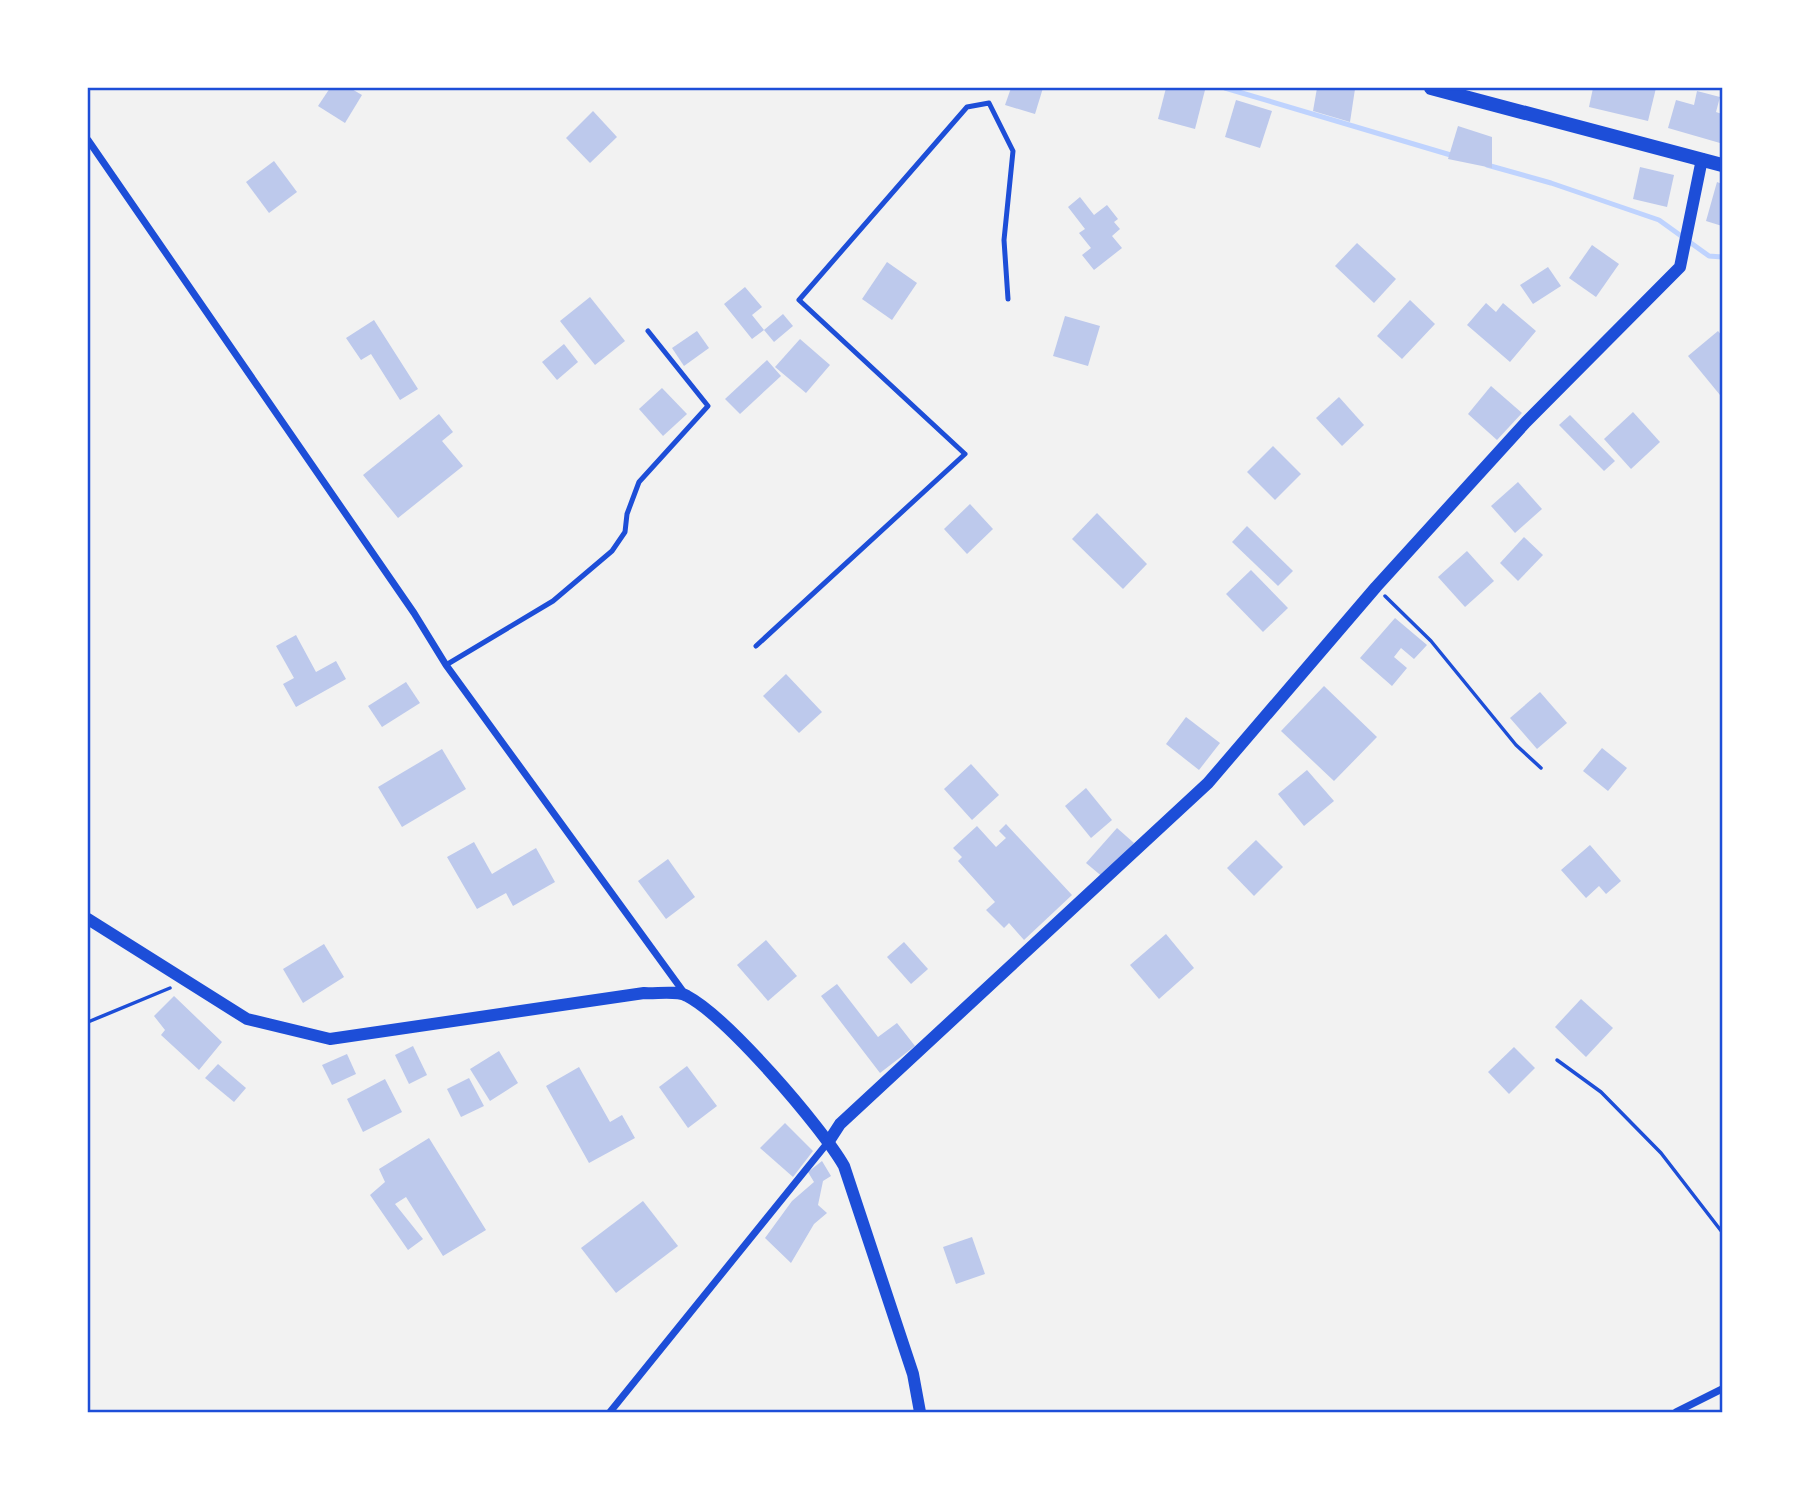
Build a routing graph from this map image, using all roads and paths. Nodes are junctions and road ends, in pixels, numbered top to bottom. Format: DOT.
graph roads {
  1 [pos="1431,88"];
  2 [pos="88,140"];
  3 [pos="1702,159"];
  4 [pos="1723,165"];
  5 [pos="1008,299"];
  6 [pos="648,331"];
  7 [pos="1376,587"];
  8 [pos="756,646"];
  9 [pos="446,665"];
  10 [pos="1541,768"];
  11 [pos="88,919"];
  12 [pos="184,981"];
  13 [pos="685,994"];
  14 [pos="88,1022"];
  15 [pos="1557,1060"];
  16 [pos="829,1140"];
  17 [pos="1723,1232"];
  18 [pos="1723,1389"];
  19 [pos="610,1412"];
  20 [pos="919,1412"];
  21 [pos="1676,1412"];
  1 -- 3 [label="main road"];
  2 -- 9 [label="street"];
  3 -- 4 [label="main road"];
  3 -- 7 [label="street"];
  5 -- 8 [label="lane"];
  6 -- 9 [label="lane"];
  7 -- 10 [label="path"];
  7 -- 16 [label="street"];
  9 -- 13 [label="street"];
  11 -- 12 [label="street"];
  12 -- 13 [label="street"];
  12 -- 14 [label="path"];
  13 -- 16 [label="street"];
  15 -- 17 [label="path"];
  16 -- 19 [label="street"];
  16 -- 20 [label="street"];
  18 -- 21 [label="street"];
}
